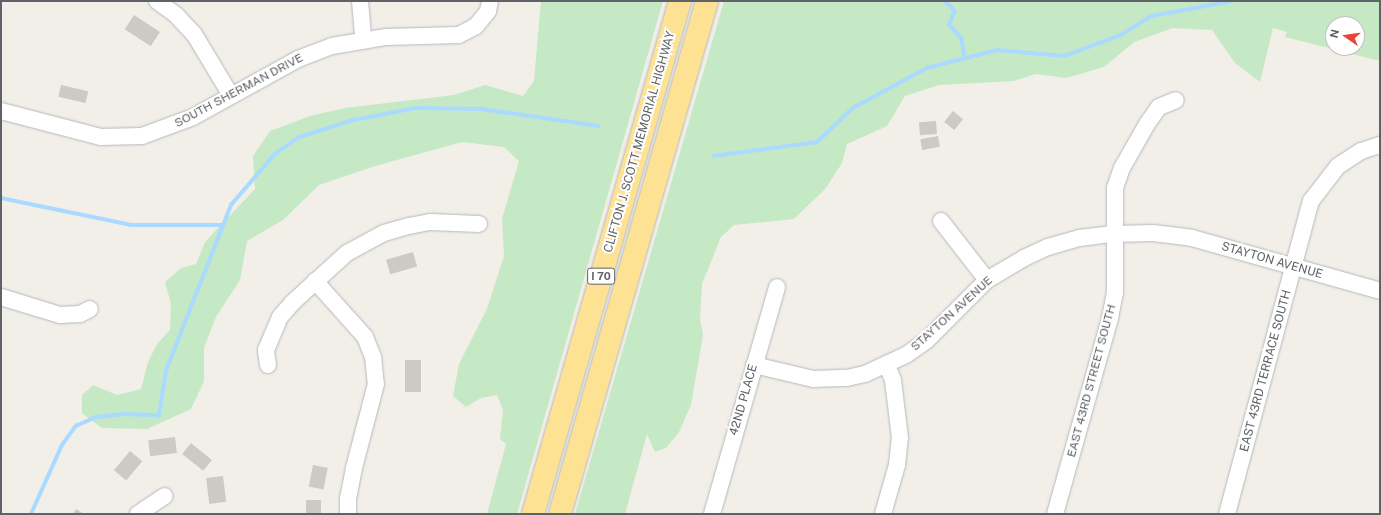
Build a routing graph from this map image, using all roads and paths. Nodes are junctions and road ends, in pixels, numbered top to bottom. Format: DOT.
graph roads {
  1 [pos="157,1"];
  2 [pos="360,1"];
  3 [pos="490,1"];
  4 [pos="680,1"];
  5 [pos="707,1"];
  6 [pos="363,39"];
  7 [pos="230,94"];
  8 [pos="1176,100"];
  9 [pos="1,111"];
  10 [pos="1380,145"];
  11 [pos="942,221"];
  12 [pos="479,224"];
  13 [pos="1113,234"];
  14 [pos="1294,267"];
  15 [pos="987,280"];
  16 [pos="316,281"];
  17 [pos="777,287"];
  18 [pos="1380,291"];
  19 [pos="1,297"];
  20 [pos="90,309"];
  21 [pos="268,365"];
  22 [pos="887,365"];
  23 [pos="754,366"];
  24 [pos="165,496"];
  25 [pos="138,514"];
  26 [pos="348,514"];
  27 [pos="533,514"];
  28 [pos="560,514"];
  29 [pos="712,514"];
  30 [pos="883,514"];
  31 [pos="1055,514"];
  32 [pos="1227,514"];
  1 -- 7 [label="street"];
  2 -- 6 [label="street"];
  3 -- 6 [label="street, SOUTH SHERMAN DRIVE"];
  4 -- 27 [label="highway, CLIFTON J. SCOTT MEMORIAL HIGHWAY / I 70"];
  5 -- 28 [label="highway, I 70"];
  6 -- 7 [label="street, SOUTH SHERMAN DRIVE"];
  7 -- 9 [label="street, SOUTH SHERMAN DRIVE"];
  8 -- 13 [label="street, EAST 43RD STREET SOUTH"];
  10 -- 14 [label="street, EAST 43RD TERRACE SOUTH"];
  11 -- 15 [label="street"];
  12 -- 16 [label="street"];
  13 -- 14 [label="street, STAYTON AVENUE"];
  13 -- 15 [label="street, STAYTON AVENUE"];
  13 -- 31 [label="street, EAST 43RD STREET SOUTH"];
  14 -- 18 [label="street, STAYTON AVENUE"];
  14 -- 32 [label="street, EAST 43RD TERRACE SOUTH"];
  15 -- 22 [label="street, STAYTON AVENUE"];
  16 -- 21 [label="street"];
  16 -- 26 [label="street"];
  17 -- 23 [label="street, 42ND PLACE"];
  19 -- 20 [label="street"];
  22 -- 23 [label="street, STAYTON AVENUE"];
  22 -- 30 [label="street"];
  23 -- 29 [label="street, 42ND PLACE"];
  24 -- 25 [label="street"];
}
